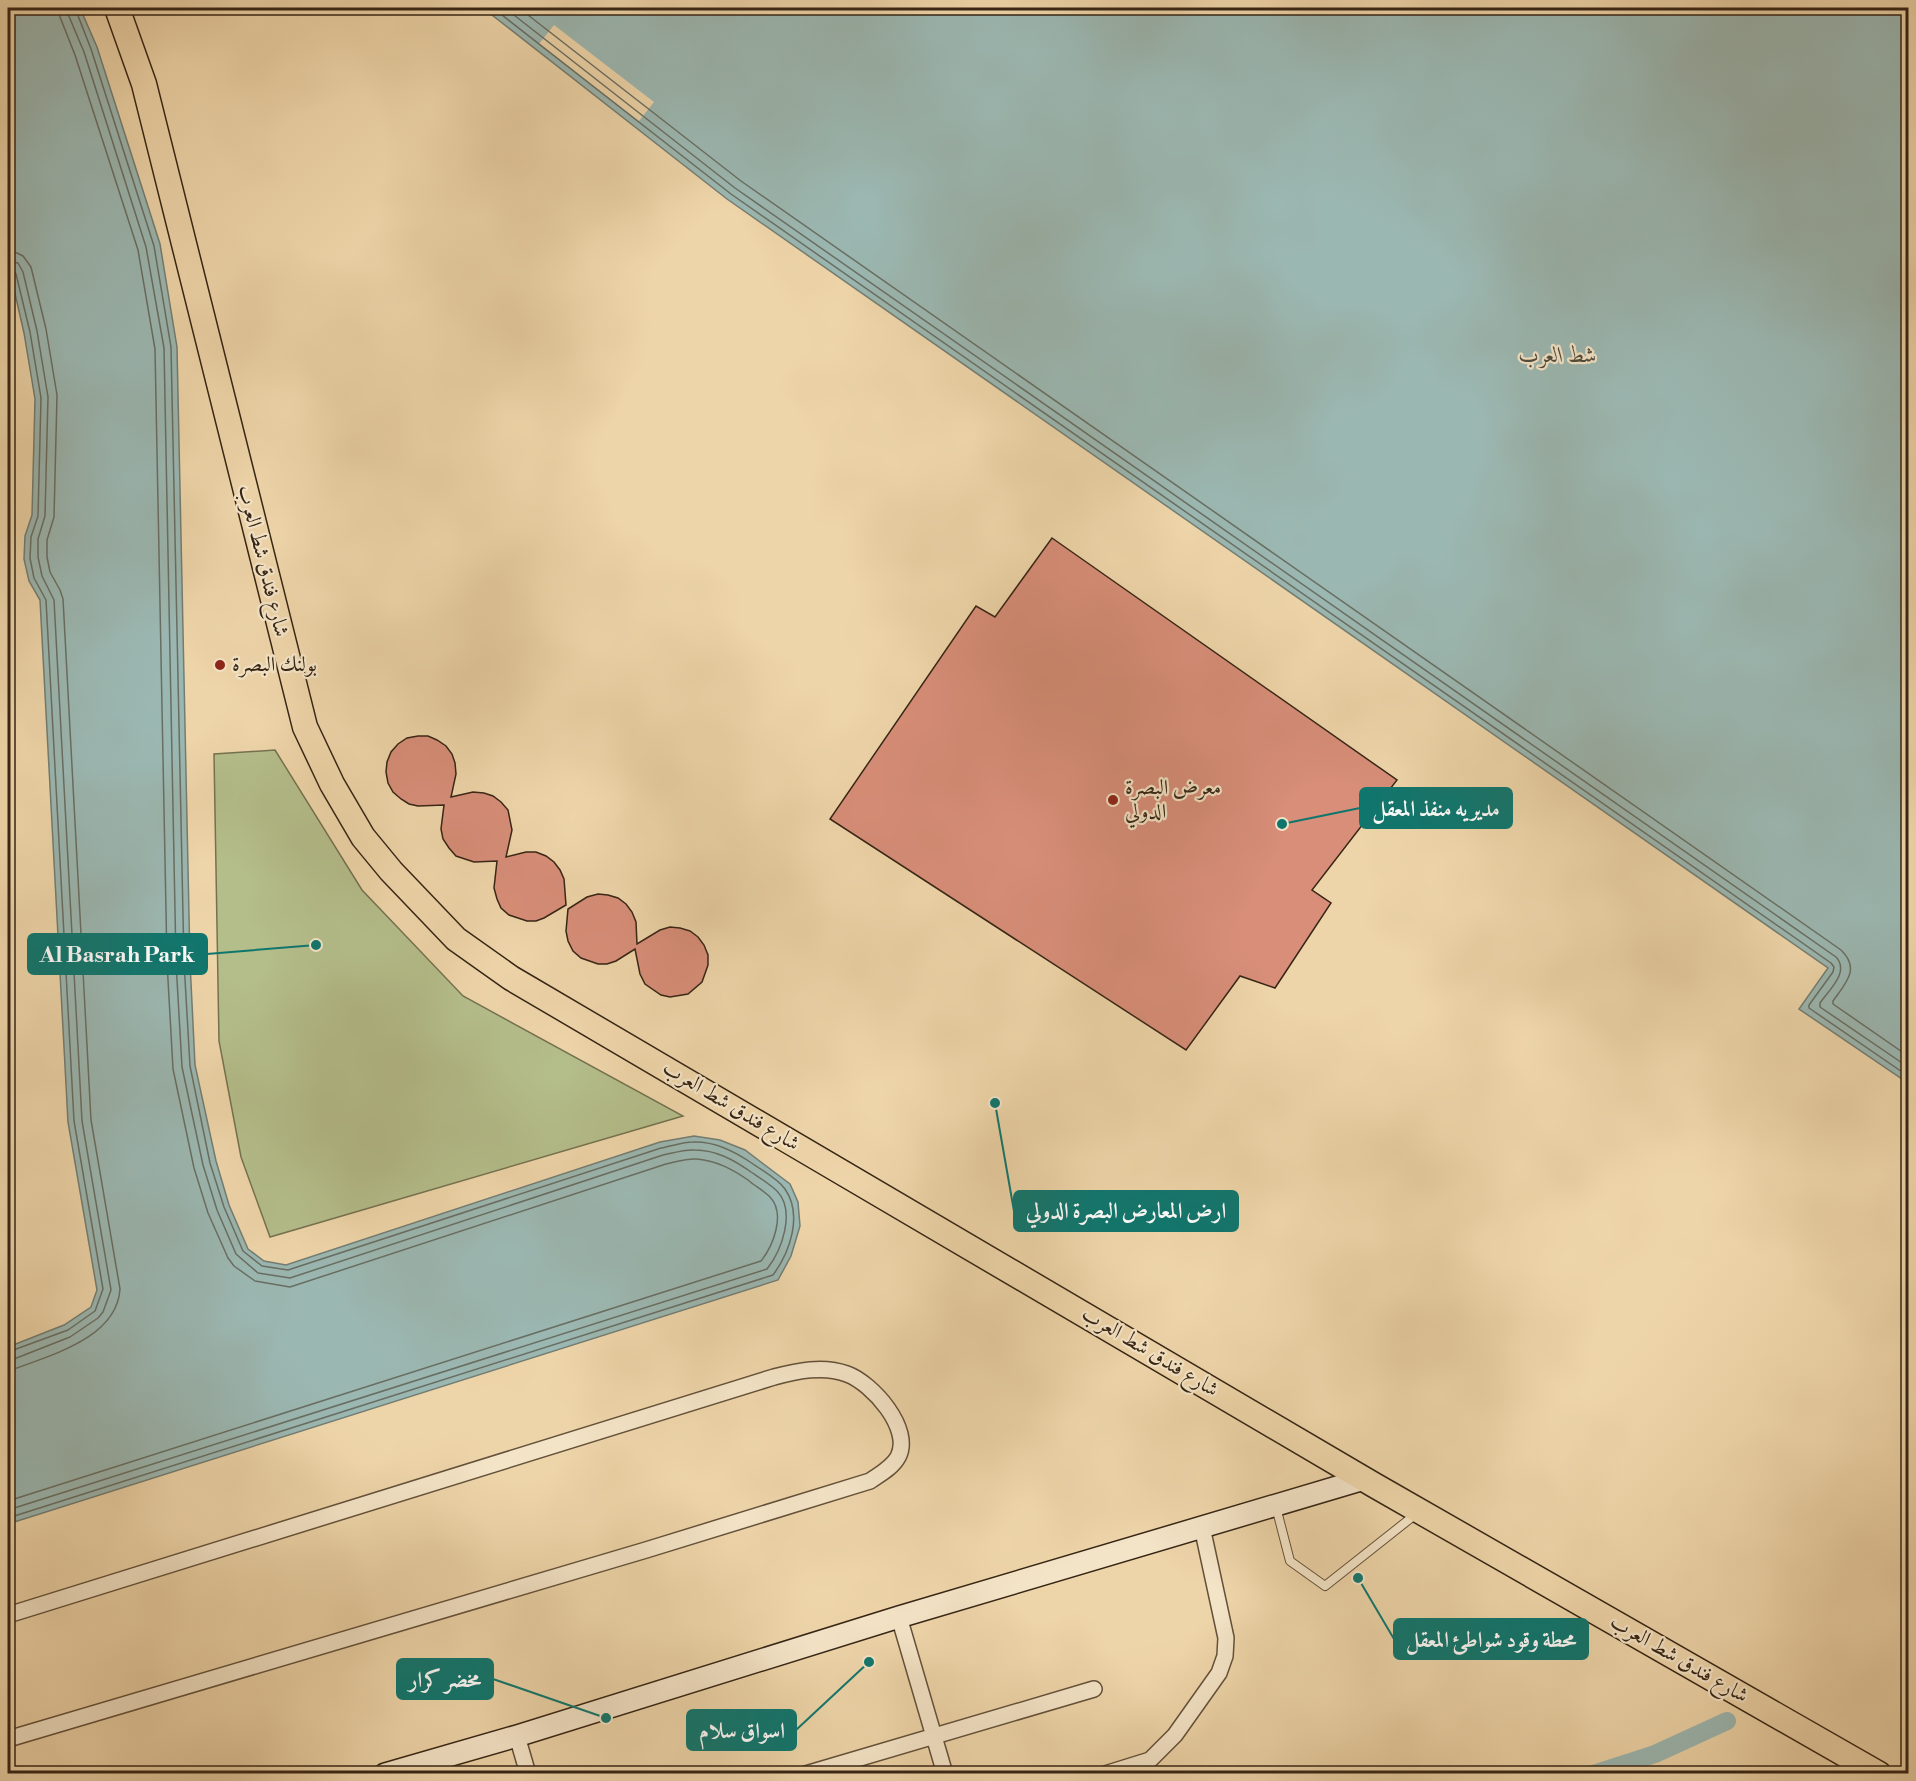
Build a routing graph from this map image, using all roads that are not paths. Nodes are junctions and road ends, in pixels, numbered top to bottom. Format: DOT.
graph roads {
  1 [pos="117,8"];
  2 [pos="1364,1479"];
  3 [pos="1275,1505"];
  4 [pos="1420,1511"];
  5 [pos="1202,1527"];
  6 [pos="8,1615"];
  7 [pos="899,1617"];
  8 [pos="1094,1689"];
  9 [pos="517,1736"];
  10 [pos="933,1736"];
  11 [pos="8,1739"];
  12 [pos="1152,1767"];
  13 [pos="385,1773"];
  14 [pos="528,1773"];
  15 [pos="806,1773"];
  16 [pos="945,1773"];
  17 [pos="1105,1773"];
  18 [pos="1879,1773"];
  1 -- 2 [label="main road, شارع فندق شط العرب"];
  2 -- 3 [label="street"];
  2 -- 4 [label="main road, شارع فندق شط العرب"];
  3 -- 4 [label="lane"];
  3 -- 5 [label="street"];
  4 -- 18 [label="main road, شارع فندق شط العرب"];
  5 -- 7 [label="street"];
  5 -- 12 [label="street"];
  6 -- 11 [label="street"];
  7 -- 9 [label="street"];
  7 -- 10 [label="street"];
  8 -- 10 [label="street"];
  9 -- 13 [label="street"];
  9 -- 14 [label="street"];
  10 -- 15 [label="street"];
  10 -- 16 [label="street"];
  12 -- 17 [label="street"];
}
